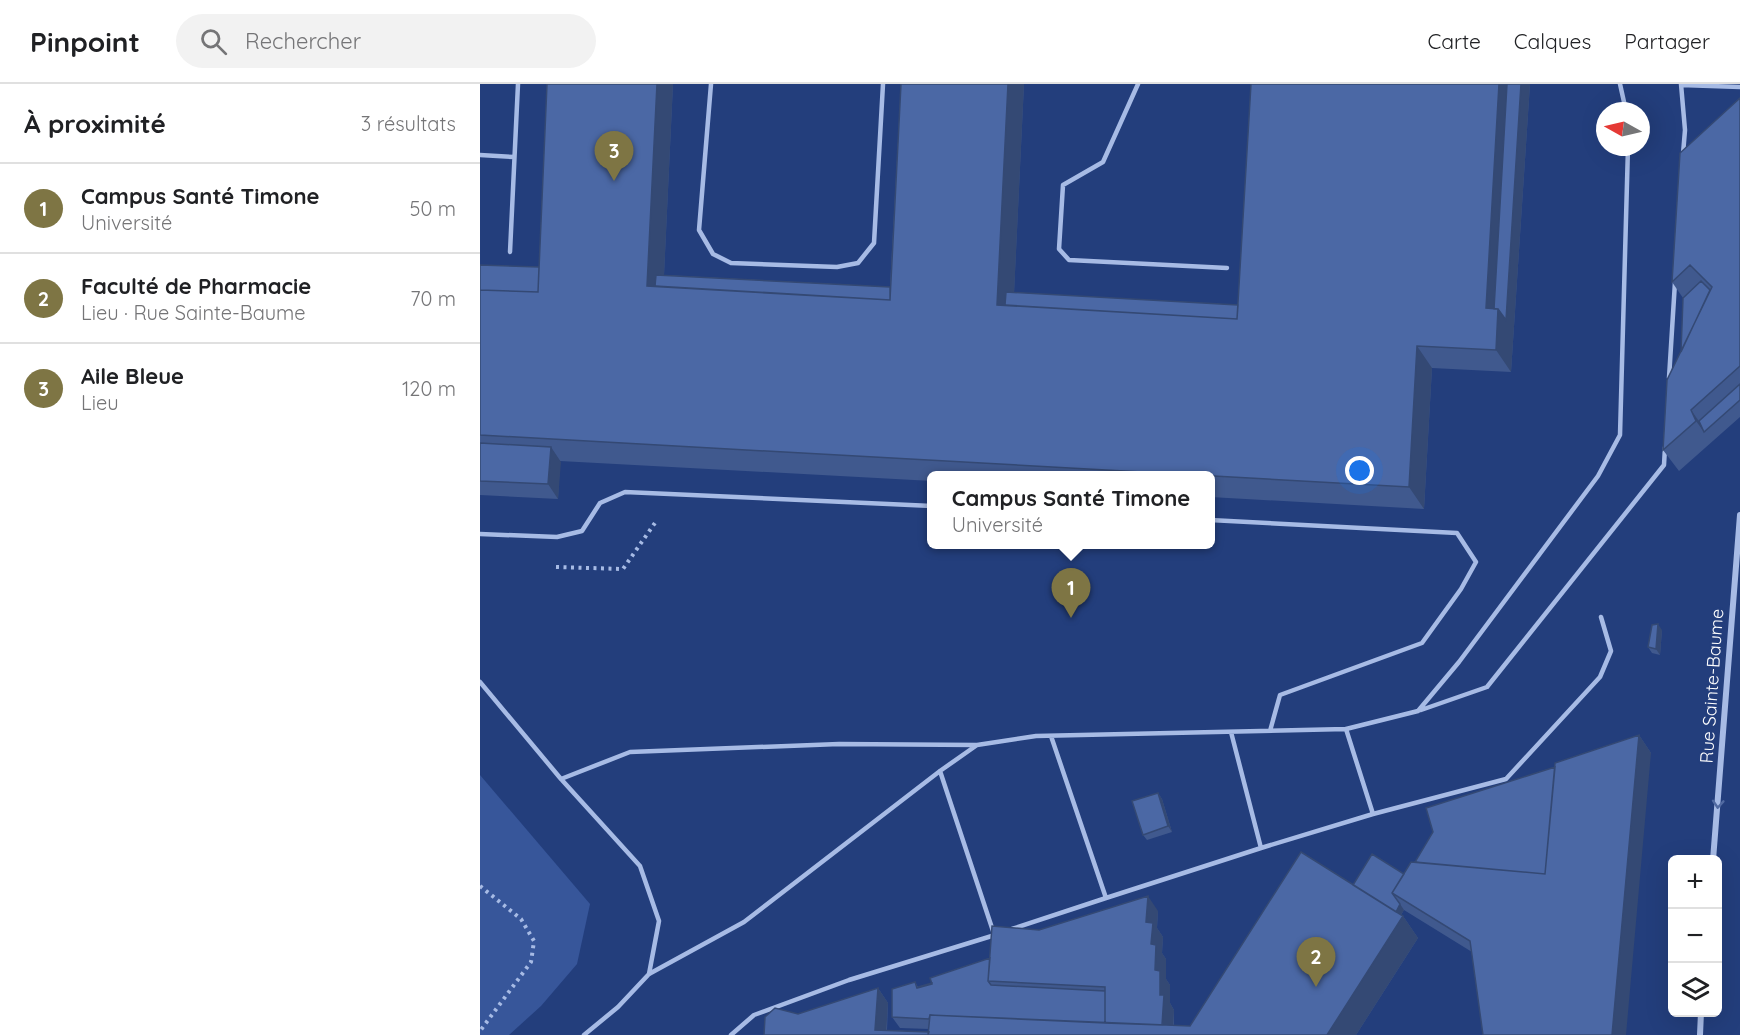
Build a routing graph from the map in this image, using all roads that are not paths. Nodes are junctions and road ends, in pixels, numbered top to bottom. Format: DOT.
graph roads {
  1 [pos="518,84"];
  2 [pos="711,84"];
  3 [pos="883,84"];
  4 [pos="1138,84"];
  5 [pos="1620,84"];
  6 [pos="1681,85"];
  7 [pos="1740,87"];
  8 [pos="1624,102"];
  9 [pos="480,155"];
  10 [pos="1628,156"];
  11 [pos="514,157"];
  12 [pos="1682,166"];
  13 [pos="510,252"];
  14 [pos="1227,268"];
  15 [pos="1676,273"];
  16 [pos="1669,381"];
  17 [pos="1665,441"];
  18 [pos="927,506"];
  19 [pos="1740,515"];
  20 [pos="1215,520"];
  21 [pos="480,534"];
  22 [pos="1601,617"];
  23 [pos="480,682"];
  24 [pos="1418,711"];
  25 [pos="1346,729"];
  26 [pos="1270,731"];
  27 [pos="1231,732"];
  28 [pos="1051,736"];
  29 [pos="977,745"];
  30 [pos="940,771"];
  31 [pos="561,779"];
  32 [pos="1373,814"];
  33 [pos="1261,848"];
  34 [pos="1713,855"];
  35 [pos="1106,898"];
  36 [pos="995,935"];
  37 [pos="649,974"];
  38 [pos="1701,1017"];
  39 [pos="585,1035"];
  40 [pos="731,1035"];
  41 [pos="1700,1035"];
  1 -- 11 [label="lane"];
  2 -- 3 [label="lane"];
  4 -- 14 [label="lane"];
  5 -- 8 [label="lane"];
  6 -- 7 [label="lane"];
  6 -- 12 [label="lane"];
  9 -- 11 [label="lane"];
  10 -- 24 [label="lane"];
  11 -- 13 [label="lane"];
  15 -- 16 [label="lane"];
  17 -- 24 [label="lane"];
  18 -- 21 [label="lane"];
  19 -- 34 [label="street, Rue Sainte-Baume, one-way"];
  20 -- 26 [label="lane"];
  22 -- 32 [label="lane"];
  23 -- 31 [label="lane"];
  24 -- 25 [label="lane"];
  25 -- 26 [label="lane"];
  25 -- 32 [label="lane"];
  26 -- 27 [label="lane"];
  27 -- 28 [label="lane"];
  27 -- 33 [label="lane"];
  28 -- 29 [label="lane"];
  28 -- 35 [label="lane"];
  29 -- 30 [label="lane"];
  29 -- 31 [label="lane"];
  30 -- 36 [label="lane"];
  30 -- 37 [label="lane"];
  31 -- 37 [label="lane"];
  32 -- 33 [label="lane"];
  33 -- 35 [label="lane"];
  35 -- 36 [label="lane"];
  36 -- 40 [label="lane"];
  37 -- 39 [label="lane"];
  38 -- 41 [label="street"];
}
